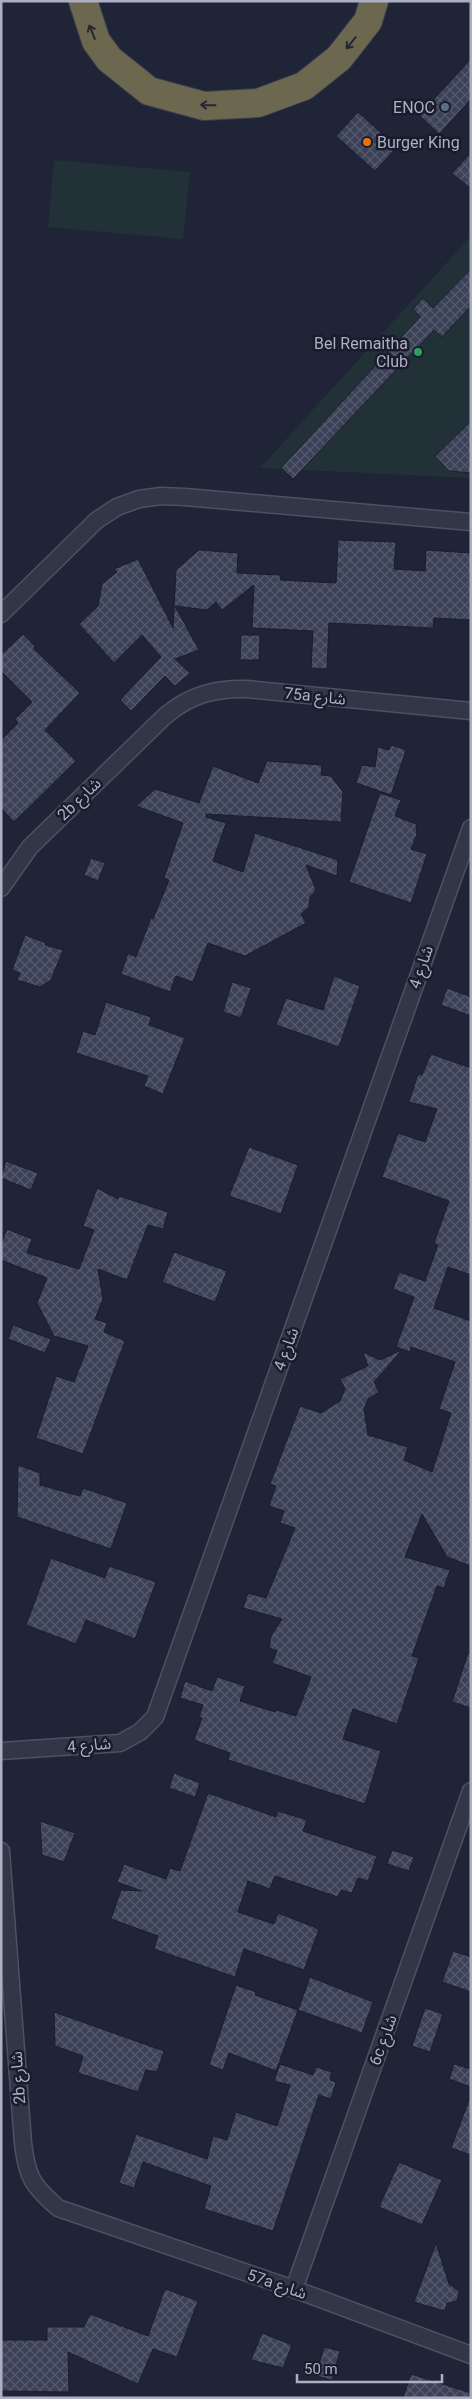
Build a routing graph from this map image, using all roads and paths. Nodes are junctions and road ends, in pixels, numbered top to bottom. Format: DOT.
graph roads {
  1 [pos="83,1"];
  2 [pos="374,1"];
  3 [pos="471,522"];
  4 [pos="1,614"];
  5 [pos="471,711"];
  6 [pos="165,716"];
  7 [pos="471,828"];
  8 [pos="1,888"];
  9 [pos="1,1751"];
  10 [pos="471,1791"];
  11 [pos="1,1851"];
  12 [pos="82,2216"];
  13 [pos="294,2289"];
  14 [pos="471,2354"];
  2 -- 1 [label="highway, one-way"];
  3 -- 4 [label="street"];
  5 -- 6 [label="street, 75a شارع"];
  6 -- 8 [label="street, 2b شارع"];
  7 -- 9 [label="street, شارع 4"];
  10 -- 13 [label="street, 6c شارع"];
  11 -- 12 [label="street, 2b شارع"];
  12 -- 13 [label="street, 57a شارع"];
  13 -- 14 [label="street, 57a شارع"];
}
